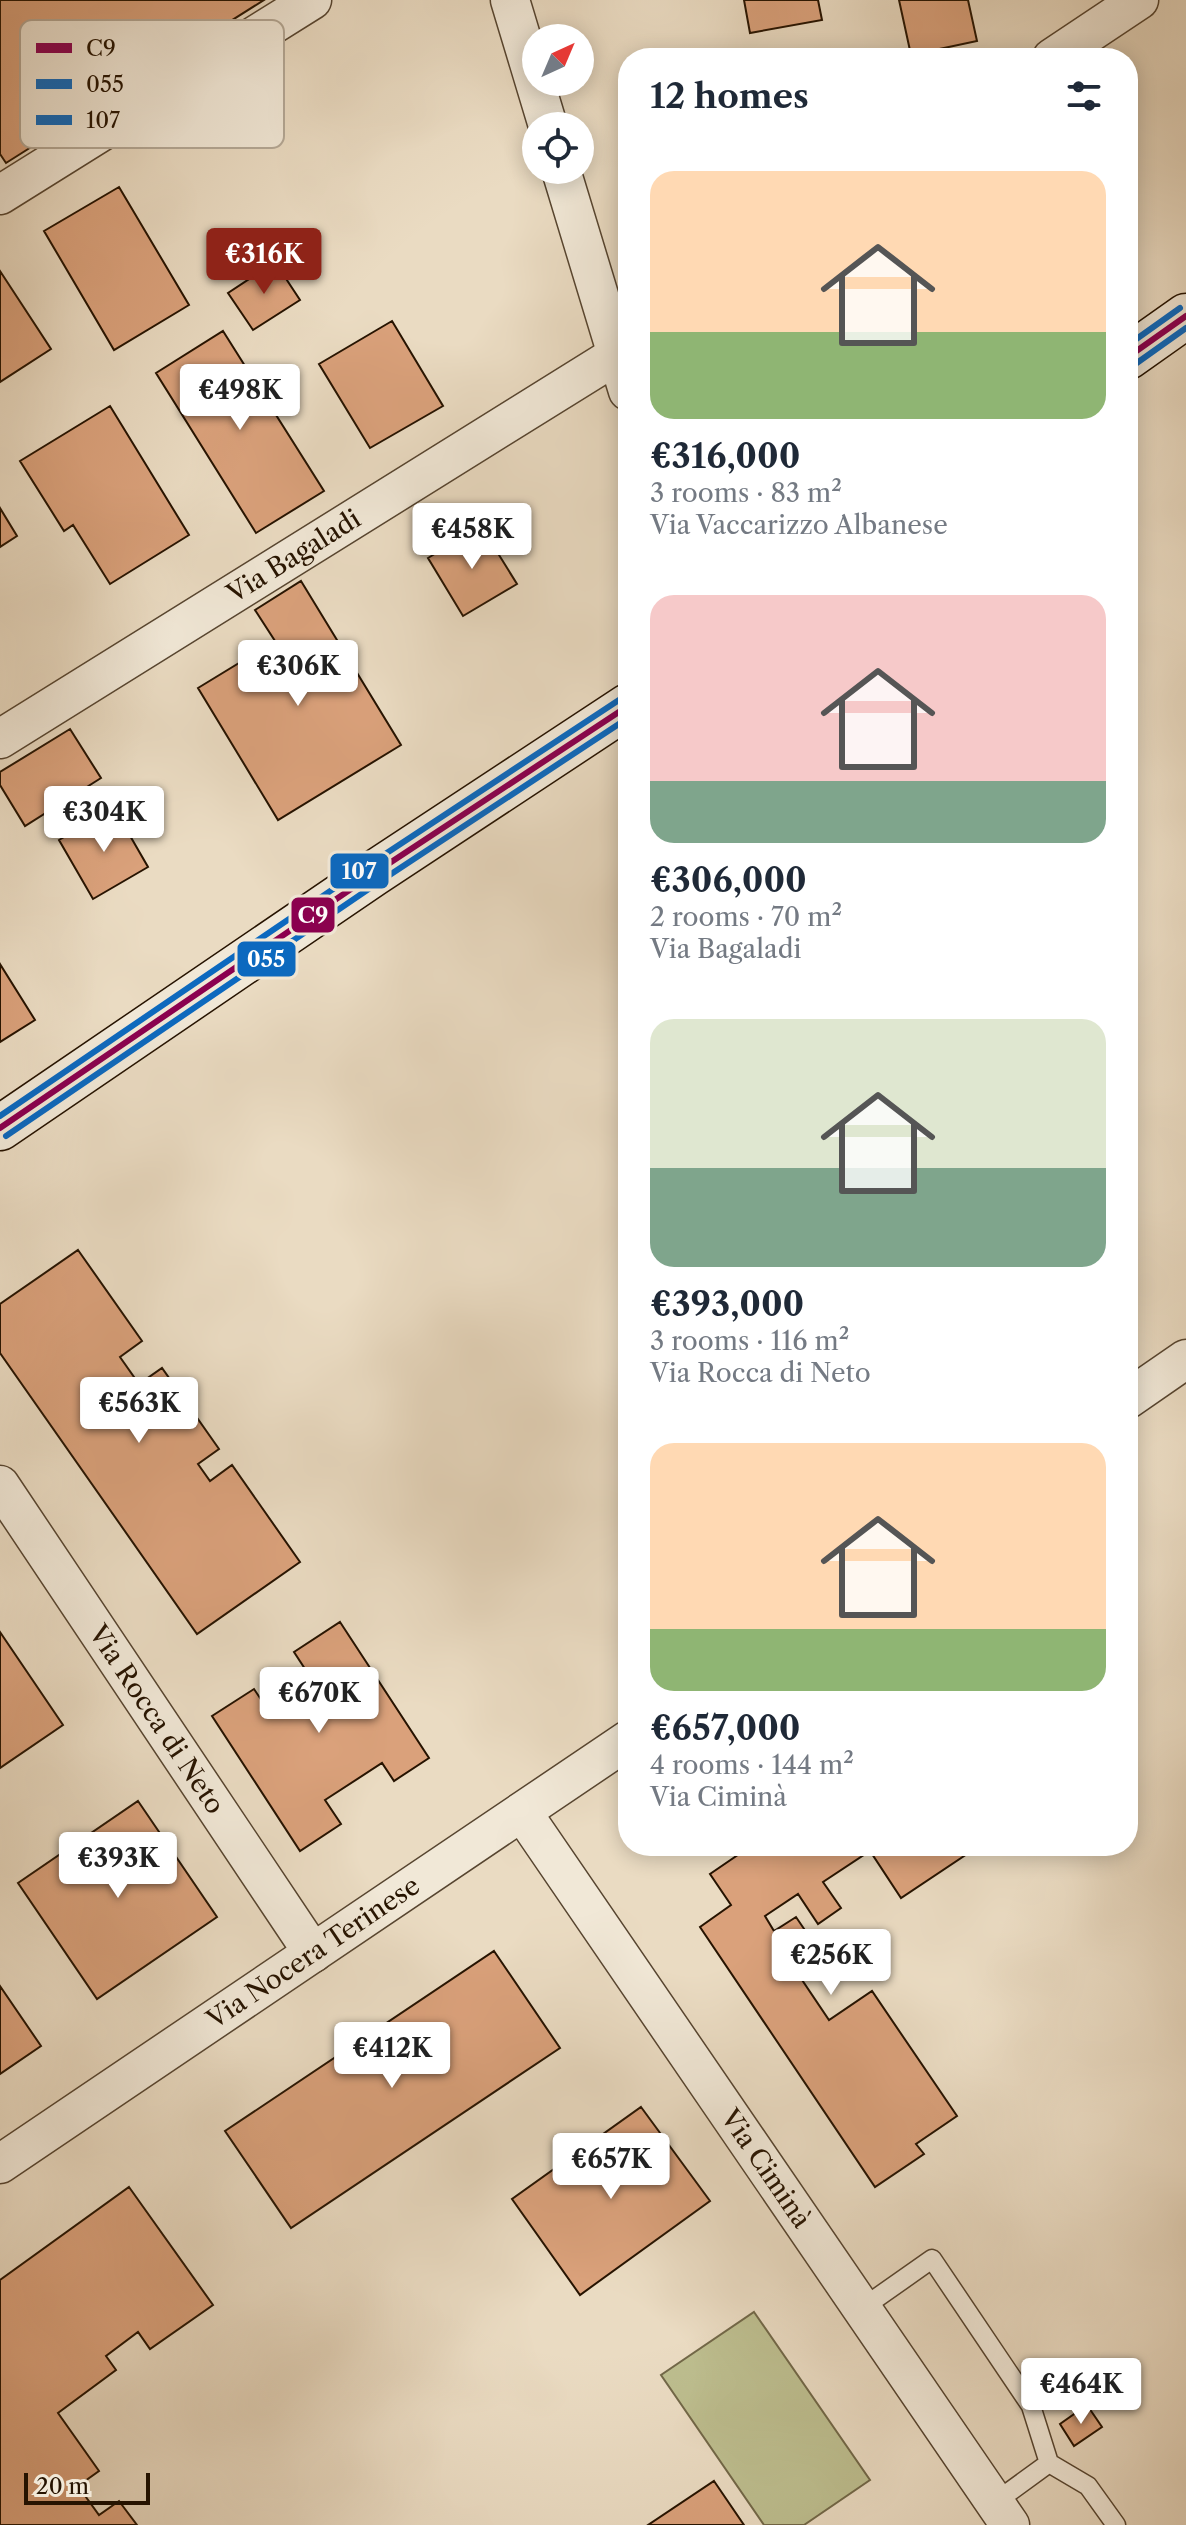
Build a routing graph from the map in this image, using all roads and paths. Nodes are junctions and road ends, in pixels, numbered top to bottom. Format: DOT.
graph roads {
  1 [pos="312,0"];
  2 [pos="510,0"];
  3 [pos="1139,0"];
  4 [pos="280,20"];
  5 [pos="1067,48"];
  6 [pos="544,112"];
  7 [pos="75,148"];
  8 [pos="566,184"];
  9 [pos="0,195"];
  10 [pos="1186,316"];
  11 [pos="618,346"];
  12 [pos="1138,350"];
  13 [pos="618,369"];
  14 [pos="618,713"];
  15 [pos="0,739"];
  16 [pos="0,1128"];
  17 [pos="1186,1359"];
  18 [pos="1138,1392"];
  19 [pos="0,1485"];
  20 [pos="618,1747"];
  21 [pos="522,1812"];
  22 [pos="313,1953"];
  23 [pos="0,2164"];
  24 [pos="861,2309"];
  25 [pos="1049,2463"];
  26 [pos="1002,2514"];
  27 [pos="1116,2525"];
  1 -- 4 [label="street"];
  2 -- 6 [label="street"];
  3 -- 5 [label="street"];
  7 -- 9 [label="street"];
  8 -- 11 [label="street"];
  10 -- 12 [label="main road"];
  13 -- 15 [label="street, Via Bagaladi"];
  14 -- 16 [label="main road"];
  17 -- 18 [label="street"];
  19 -- 22 [label="street, Via Rocca di Neto"];
  20 -- 21 [label="street, Via Nocera Terinese"];
  21 -- 22 [label="street, Via Nocera Terinese"];
  21 -- 24 [label="street, Via Ciminà"];
  22 -- 23 [label="street, Via Nocera Terinese"];
  24 -- 25 [label="lane"];
  24 -- 26 [label="street, Via Ciminà"];
  25 -- 26 [label="lane"];
  25 -- 27 [label="lane"];
}
